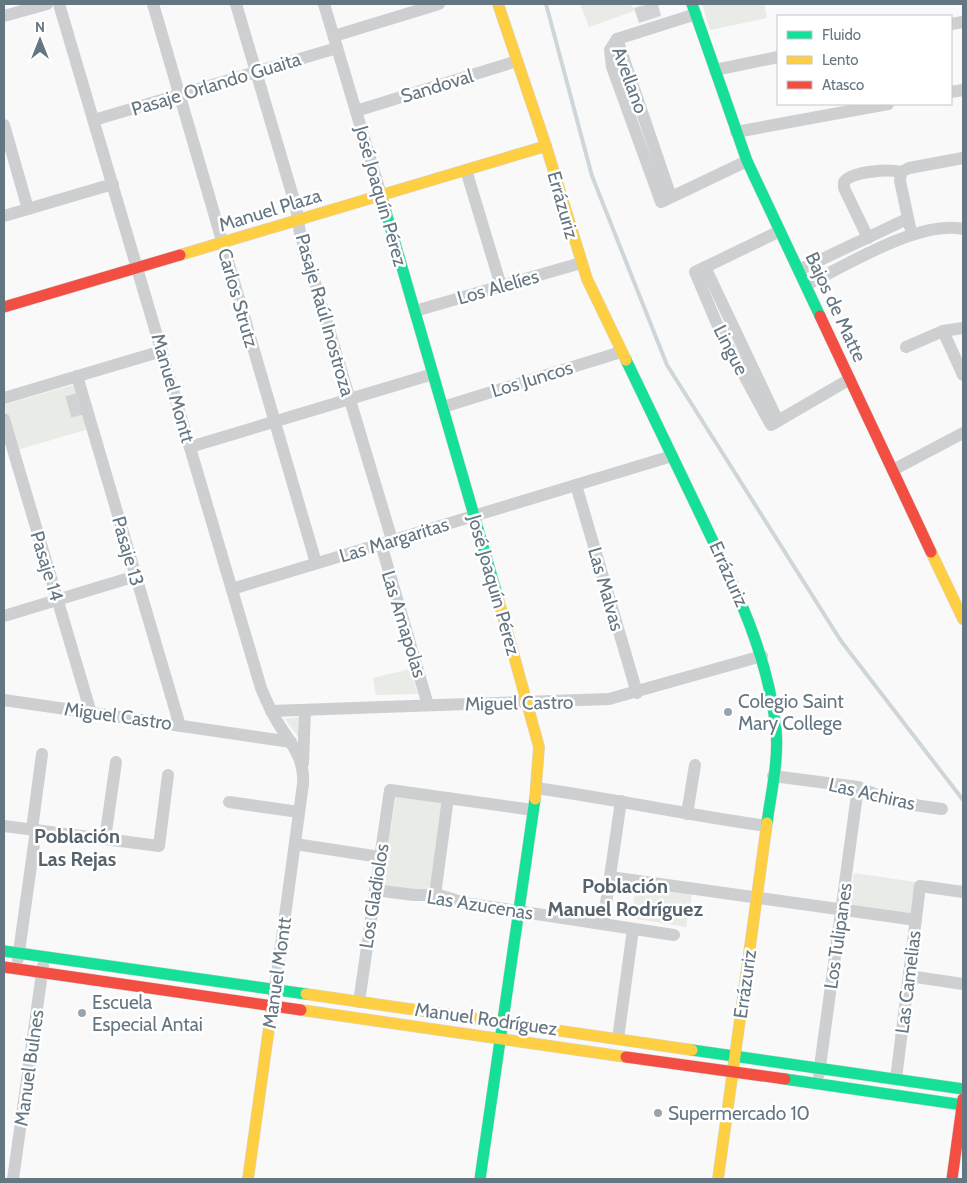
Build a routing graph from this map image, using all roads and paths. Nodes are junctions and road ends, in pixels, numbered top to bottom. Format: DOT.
graph roads {
  1 [pos="47,4"];
  2 [pos="60,4"];
  3 [pos="153,4"];
  4 [pos="236,4"];
  5 [pos="324,4"];
  6 [pos="439,4"];
  7 [pos="498,4"];
  8 [pos="694,9"];
  9 [pos="4,16"];
  10 [pos="336,42"];
  11 [pos="777,57"];
  12 [pos="517,61"];
  13 [pos="715,70"];
  14 [pos="256,72"];
  15 [pos="180,95"];
  16 [pos="883,105"];
  17 [pos="356,111"];
  18 [pos="94,120"];
  19 [pos="4,125"];
  20 [pos="736,132"];
  21 [pos="546,146"];
  22 [pos="963,158"];
  23 [pos="747,161"];
  24 [pos="466,170"];
  25 [pos="901,172"];
  26 [pos="113,184"];
  27 [pos="381,195"];
  28 [pos="28,209"];
  29 [pos="4,216"];
  30 [pos="907,219"];
  31 [pos="298,220"];
  32 [pos="963,229"];
  33 [pos="780,230"];
  34 [pos="913,234"];
  35 [pos="868,238"];
  36 [pos="222,243"];
  37 [pos="581,263"];
  38 [pos="138,268"];
  39 [pos="799,270"];
  40 [pos="806,285"];
  41 [pos="501,286"];
  42 [pos="4,307"];
  43 [pos="415,311"];
  44 [pos="963,328"];
  45 [pos="943,331"];
  46 [pos="906,347"];
  47 [pos="162,351"];
  48 [pos="621,352"];
  49 [pos="433,374"];
  50 [pos="963,375"];
  51 [pos="77,376"];
  52 [pos="850,379"];
  53 [pos="4,398"];
  54 [pos="350,399"];
  55 [pos="443,407"];
  56 [pos="4,420"];
  57 [pos="274,422"];
  58 [pos="963,433"];
  59 [pos="190,447"];
  60 [pos="672,456"];
  61 [pos="893,470"];
  62 [pos="576,485"];
  63 [pos="474,515"];
  64 [pos="386,542"];
  65 [pos="316,563"];
  66 [pos="136,576"];
  67 [pos="232,589"];
  68 [pos="57,600"];
  69 [pos="4,616"];
  70 [pos="963,618"];
  71 [pos="762,656"];
  72 [pos="637,693"];
  73 [pos="4,700"];
  74 [pos="528,702"];
  75 [pos="428,705"];
  76 [pos="305,710"];
  77 [pos="271,711"];
  78 [pos="91,712"];
  79 [pos="180,726"];
  80 [pos="291,742"];
  81 [pos="42,754"];
  82 [pos="116,762"];
  83 [pos="694,765"];
  84 [pos="303,766"];
  85 [pos="168,775"];
  86 [pos="773,776"];
  87 [pos="858,787"];
  88 [pos="536,788"];
  89 [pos="448,798"];
  90 [pos="620,801"];
  91 [pos="228,802"];
  92 [pos="942,809"];
  93 [pos="533,810"];
  94 [pos="299,812"];
  95 [pos="688,814"];
  96 [pos="4,826"];
  97 [pos="766,826"];
  98 [pos="34,830"];
  99 [pos="105,839"];
  100 [pos="295,844"];
  101 [pos="380,858"];
  102 [pos="610,877"];
  103 [pos="375,890"];
  104 [pos="963,892"];
  105 [pos="434,895"];
  106 [pos="757,898"];
  107 [pos="842,910"];
  108 [pos="519,911"];
  109 [pos="916,920"];
  110 [pos="603,924"];
  111 [pos="633,928"];
  112 [pos="674,935"];
  113 [pos="4,951"];
  114 [pos="19,953"];
  115 [pos="44,957"];
  116 [pos="4,967"];
  117 [pos="17,969"];
  118 [pos="42,972"];
  119 [pos="909,976"];
  120 [pos="963,984"];
  121 [pos="275,990"];
  122 [pos="358,1002"];
  123 [pos="272,1006"];
  124 [pos="503,1023"];
  125 [pos="499,1038"];
  126 [pos="618,1039"];
  127 [pos="736,1056"];
  128 [pos="820,1068"];
  129 [pos="733,1072"];
  130 [pos="896,1079"];
  131 [pos="818,1084"];
  132 [pos="963,1089"];
  133 [pos="963,1103"];
  134 [pos="13,1179"];
  135 [pos="248,1179"];
  136 [pos="480,1179"];
  137 [pos="718,1179"];
  138 [pos="952,1179"];
  1 -- 9 [label="street"];
  2 -- 18 [label="street, Manuel Montt"];
  3 -- 15 [label="street, Carlos Strutz"];
  4 -- 14 [label="street, Pasaje Raúl Inostroza"];
  5 -- 10 [label="street, José Joaquín Pérez"];
  6 -- 10 [label="street, Pasaje Orlando Guaita"];
  7 -- 12 [label="street, Errázuriz"];
  8 -- 13 [label="street, Bajos de Matte"];
  8 -- 23 [label="street, Avellano"];
  10 -- 14 [label="street, Pasaje Orlando Guaita"];
  10 -- 17 [label="street, José Joaquín Pérez"];
  11 -- 13 [label="street"];
  12 -- 17 [label="street, Sandoval"];
  12 -- 21 [label="street, Errázuriz"];
  13 -- 20 [label="street, Bajos de Matte"];
  14 -- 15 [label="street, Pasaje Orlando Guaita"];
  14 -- 31 [label="street, Pasaje Raúl Inostroza"];
  15 -- 18 [label="street, Pasaje Orlando Guaita"];
  15 -- 36 [label="street, Carlos Strutz"];
  16 -- 20 [label="street"];
  17 -- 27 [label="street, José Joaquín Pérez"];
  18 -- 26 [label="street, Manuel Montt"];
  19 -- 28 [label="street"];
  20 -- 23 [label="street, Bajos de Matte"];
  21 -- 24 [label="street, Manuel Plaza"];
  21 -- 37 [label="street, Errázuriz"];
  22 -- 25 [label="street"];
  23 -- 33 [label="street, Bajos de Matte"];
  24 -- 27 [label="street, Manuel Plaza"];
  24 -- 41 [label="street"];
  25 -- 30 [label="street"];
  25 -- 35 [label="street"];
  26 -- 28 [label="street"];
  26 -- 38 [label="street, Manuel Montt"];
  27 -- 31 [label="street, Manuel Plaza"];
  27 -- 43 [label="street, José Joaquín Pérez"];
  28 -- 29 [label="street"];
  30 -- 34 [label="street"];
  30 -- 35 [label="street"];
  31 -- 36 [label="street, Manuel Plaza"];
  31 -- 54 [label="street, Pasaje Raúl Inostroza"];
  32 -- 34 [label="street"];
  33 -- 39 [label="street, Bajos de Matte"];
  33 -- 52 [label="street, Lingue"];
  34 -- 40 [label="street"];
  35 -- 39 [label="street"];
  36 -- 38 [label="street, Manuel Plaza"];
  36 -- 57 [label="street, Carlos Strutz"];
  37 -- 41 [label="street, Los Alelíes"];
  37 -- 48 [label="street, Errázuriz"];
  38 -- 42 [label="street, Manuel Plaza"];
  38 -- 47 [label="street, Manuel Montt"];
  39 -- 40 [label="street, Bajos de Matte"];
  40 -- 52 [label="street, Bajos de Matte"];
  41 -- 43 [label="street, Los Alelíes"];
  43 -- 49 [label="street, José Joaquín Pérez"];
  44 -- 45 [label="street"];
  45 -- 46 [label="street"];
  45 -- 50 [label="street"];
  47 -- 51 [label="street"];
  47 -- 59 [label="street, Manuel Montt"];
  48 -- 55 [label="street, Los Juncos"];
  48 -- 60 [label="street, Errázuriz"];
  49 -- 54 [label="street"];
  49 -- 55 [label="street, José Joaquín Pérez"];
  51 -- 53 [label="street"];
  51 -- 66 [label="street, Pasaje 13"];
  52 -- 61 [label="street, Bajos de Matte"];
  54 -- 57 [label="street"];
  54 -- 64 [label="street, Pasaje Raúl Inostroza"];
  55 -- 63 [label="street, José Joaquín Pérez"];
  56 -- 68 [label="street, Pasaje 14"];
  57 -- 59 [label="street"];
  57 -- 65 [label="street, Carlos Strutz"];
  58 -- 61 [label="street"];
  59 -- 67 [label="street, Manuel Montt"];
  60 -- 62 [label="street, Las Margaritas"];
  60 -- 71 [label="street, Errázuriz"];
  61 -- 70 [label="street, Bajos de Matte"];
  62 -- 63 [label="street, Las Margaritas"];
  62 -- 72 [label="street, Las Malvas"];
  63 -- 64 [label="street, Las Margaritas"];
  63 -- 74 [label="street, José Joaquín Pérez"];
  64 -- 65 [label="street, Las Margaritas"];
  64 -- 75 [label="street, Las Amapolas"];
  65 -- 67 [label="street, Las Margaritas"];
  66 -- 68 [label="street"];
  66 -- 79 [label="street, Pasaje 13"];
  67 -- 77 [label="street, Manuel Montt"];
  68 -- 69 [label="street"];
  68 -- 78 [label="street, Pasaje 14"];
  71 -- 72 [label="street, Miguel Castro"];
  71 -- 86 [label="street, Errázuriz"];
  72 -- 74 [label="street, Miguel Castro"];
  73 -- 78 [label="street, Miguel Castro"];
  74 -- 75 [label="street, Miguel Castro"];
  74 -- 88 [label="street, José Joaquín Pérez"];
  75 -- 76 [label="street, Miguel Castro"];
  76 -- 77 [label="street, Miguel Castro"];
  76 -- 84 [label="street, Manuel Montt"];
  77 -- 80 [label="street, Manuel Montt"];
  78 -- 79 [label="street, Miguel Castro"];
  79 -- 80 [label="street, Miguel Castro"];
  80 -- 84 [label="street, Manuel Montt"];
  81 -- 98 [label="street"];
  82 -- 99 [label="street"];
  83 -- 95 [label="street"];
  84 -- 94 [label="street, Manuel Montt"];
  85 -- 99 [label="street"];
  86 -- 87 [label="street, Las Achiras"];
  86 -- 97 [label="street, Errázuriz"];
  87 -- 92 [label="street, Las Achiras"];
  87 -- 107 [label="street, Los Tulipanes"];
  88 -- 90 [label="street"];
  88 -- 93 [label="street, José Joaquín Pérez"];
  89 -- 93 [label="street"];
  89 -- 101 [label="street, Los Gladiolos"];
  89 -- 105 [label="street"];
  90 -- 95 [label="street"];
  90 -- 102 [label="street"];
  91 -- 94 [label="street"];
  93 -- 108 [label="street, José Joaquín Pérez"];
  94 -- 100 [label="street, Manuel Montt"];
  95 -- 97 [label="street"];
  96 -- 98 [label="street"];
  97 -- 106 [label="street, Errázuriz"];
  98 -- 99 [label="street"];
  98 -- 114 [label="street"];
  100 -- 101 [label="street"];
  100 -- 121 [label="street, Manuel Montt"];
  101 -- 103 [label="street, Los Gladiolos"];
  102 -- 106 [label="street"];
  102 -- 110 [label="street"];
  103 -- 105 [label="street, Las Azucenas"];
  103 -- 122 [label="street, Los Gladiolos"];
  104 -- 109 [label="street, Las Camelias"];
  105 -- 108 [label="street, Las Azucenas"];
  106 -- 107 [label="street"];
  106 -- 127 [label="street, Errázuriz"];
  107 -- 109 [label="street"];
  107 -- 128 [label="street, Los Tulipanes"];
  108 -- 110 [label="street, Las Azucenas"];
  108 -- 124 [label="street, José Joaquín Pérez"];
  109 -- 119 [label="street, Las Camelias"];
  110 -- 111 [label="street, Las Azucenas"];
  111 -- 112 [label="street, Las Azucenas"];
  111 -- 126 [label="street"];
  113 -- 114 [label="street, Manuel Rodríguez"];
  114 -- 115 [label="street, Manuel Rodríguez"];
  114 -- 117 [label="street"];
  115 -- 118 [label="street, Manuel Bulnes"];
  115 -- 121 [label="street, Manuel Rodríguez"];
  116 -- 117 [label="street, Manuel Rodríguez"];
  117 -- 118 [label="street, Manuel Rodríguez"];
  118 -- 123 [label="street, Manuel Rodríguez"];
  118 -- 134 [label="street, Manuel Bulnes"];
  119 -- 120 [label="street"];
  119 -- 130 [label="street, Las Camelias"];
  121 -- 122 [label="street, Manuel Rodríguez"];
  121 -- 123 [label="street, Manuel Montt"];
  122 -- 124 [label="street, Manuel Rodríguez"];
  123 -- 125 [label="street, Manuel Rodríguez"];
  123 -- 135 [label="street, Manuel Montt"];
  124 -- 125 [label="street, José Joaquín Pérez"];
  124 -- 126 [label="street, Manuel Rodríguez"];
  125 -- 129 [label="street, Manuel Rodríguez"];
  125 -- 136 [label="street, José Joaquín Pérez"];
  126 -- 127 [label="street, Manuel Rodríguez"];
  127 -- 128 [label="street, Manuel Rodríguez"];
  127 -- 129 [label="street, Errázuriz"];
  128 -- 130 [label="street, Manuel Rodríguez"];
  128 -- 131 [label="street, Los Tulipanes"];
  129 -- 131 [label="street, Manuel Rodríguez"];
  129 -- 137 [label="street, Errázuriz"];
  130 -- 132 [label="street, Manuel Rodríguez"];
  131 -- 133 [label="street, Manuel Rodríguez"];
  133 -- 138 [label="street"];
}
